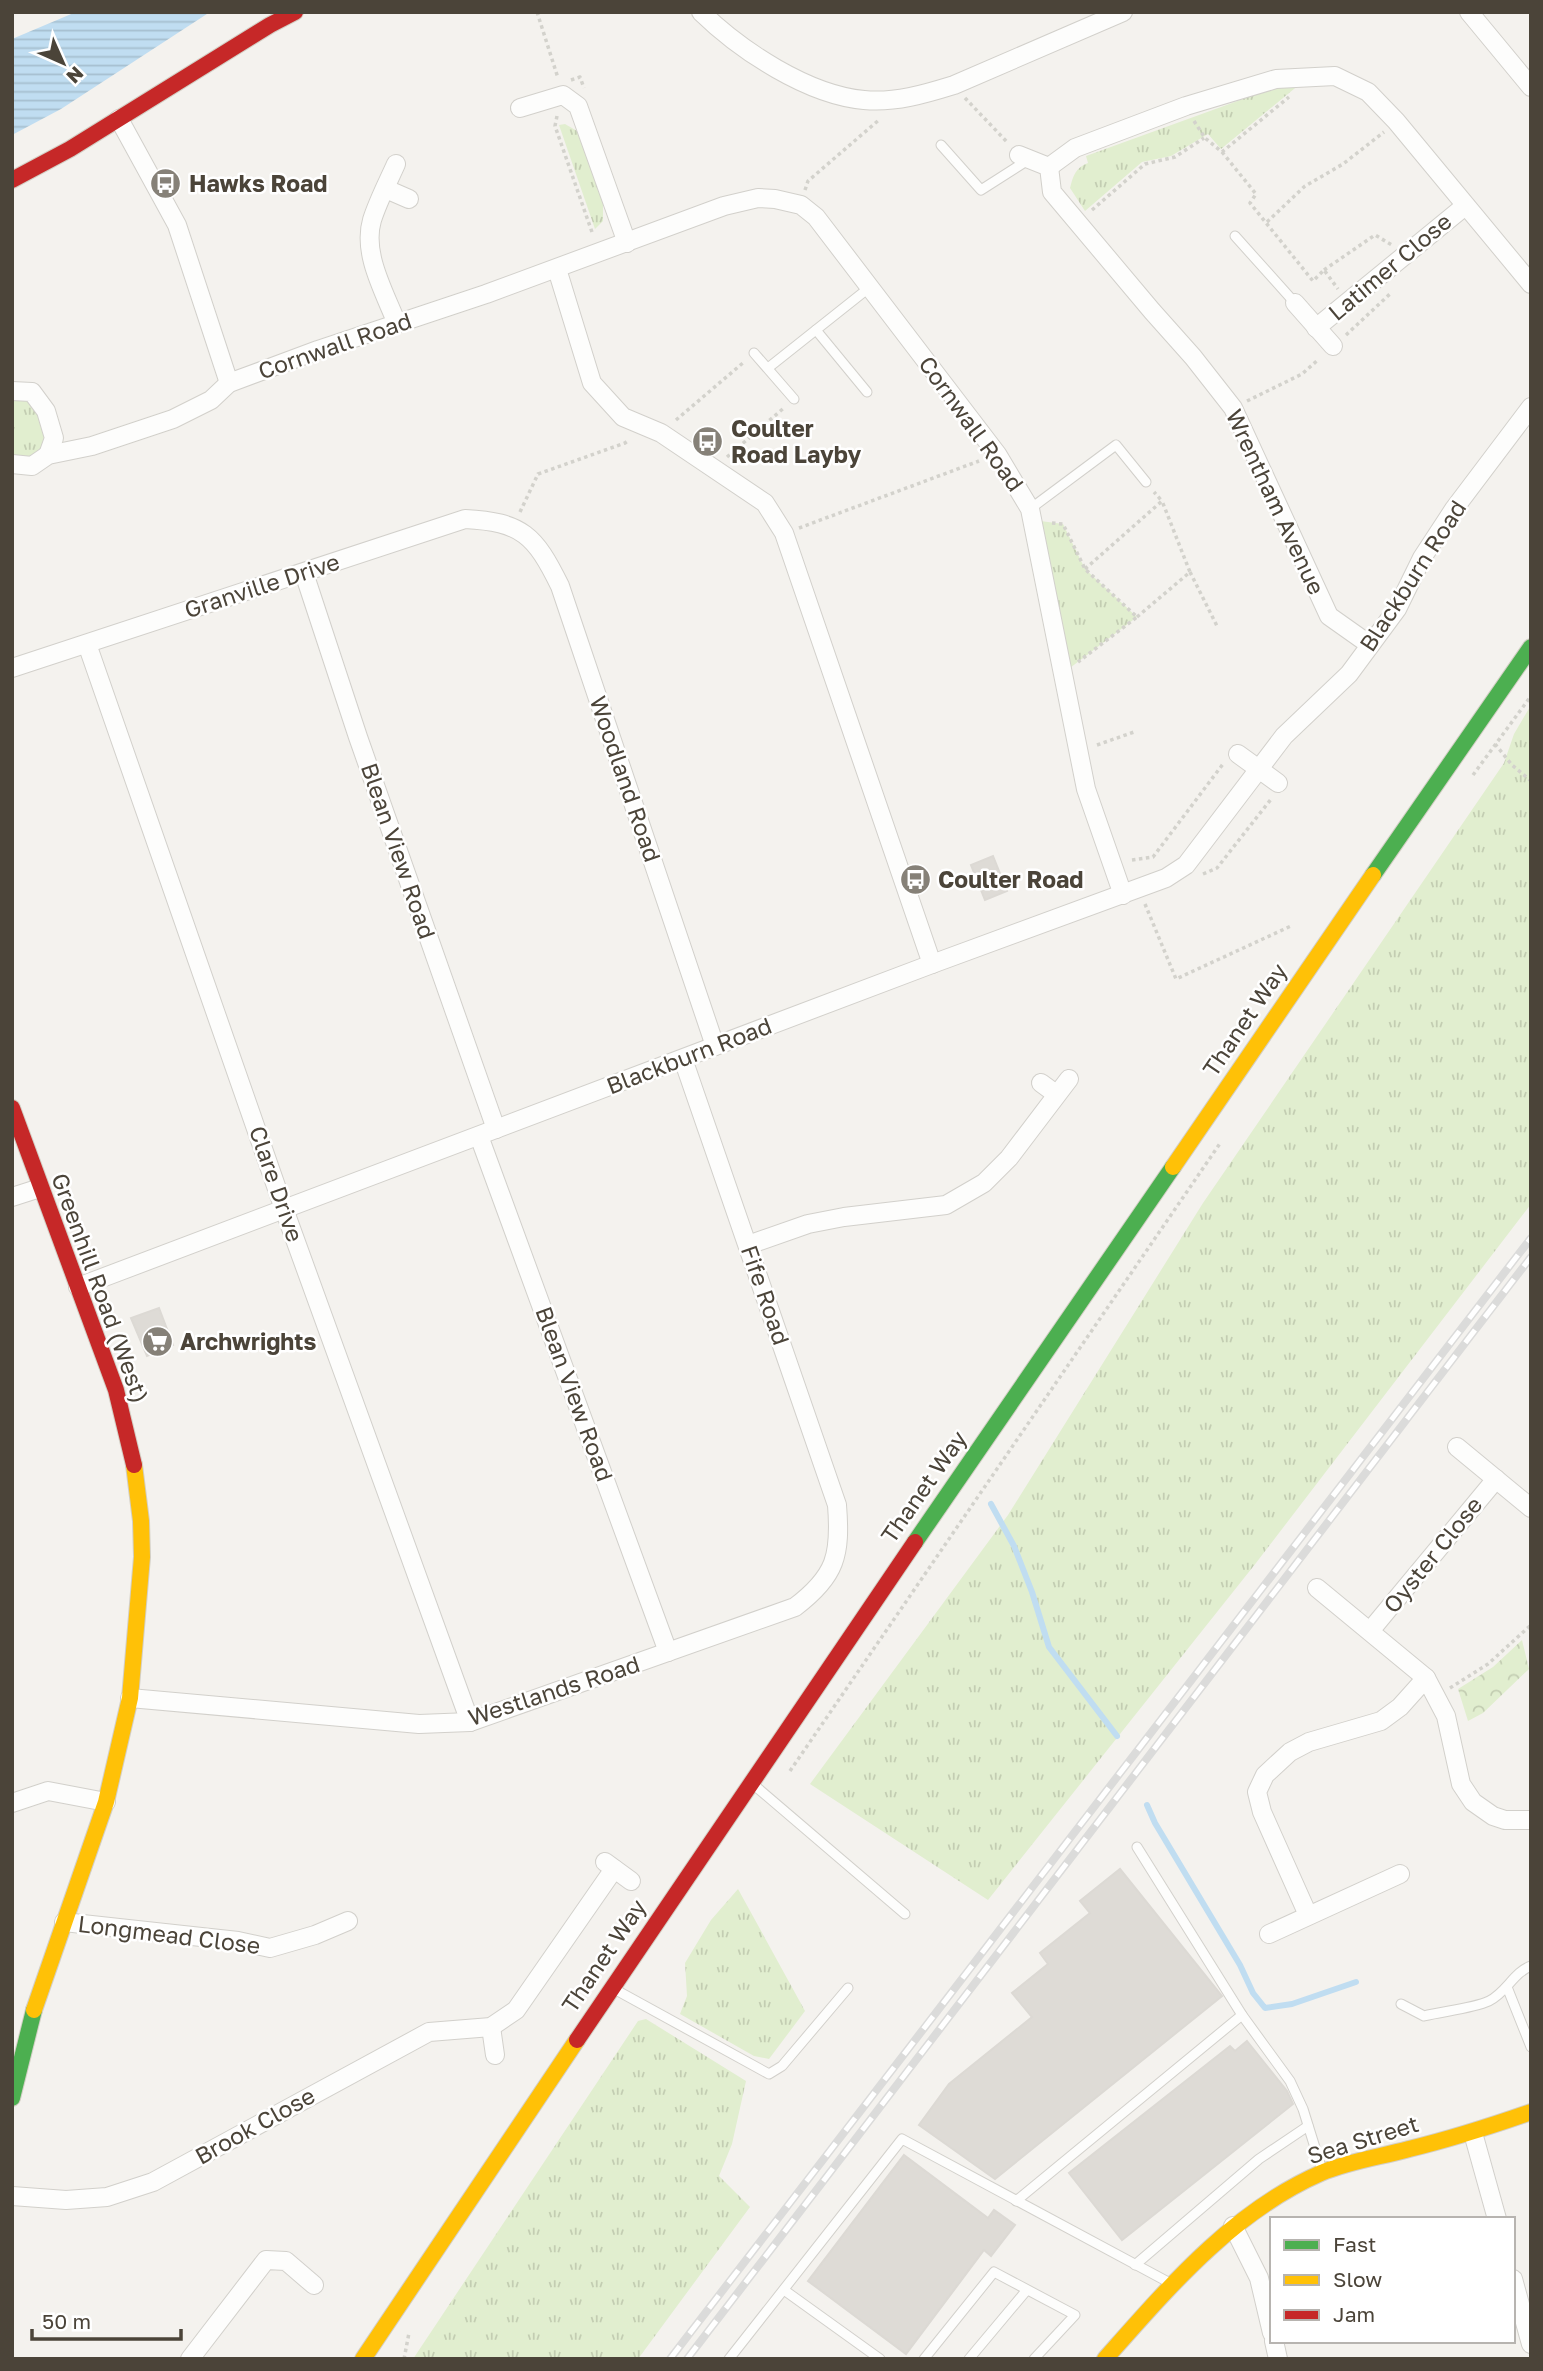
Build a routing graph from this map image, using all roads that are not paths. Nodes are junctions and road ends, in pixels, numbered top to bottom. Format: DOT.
graph roads {
  1 [pos="295,12"];
  2 [pos="701,12"];
  3 [pos="1123,12"];
  4 [pos="1469,12"];
  5 [pos="1531,87"];
  6 [pos="520,108"];
  7 [pos="119,120"];
  8 [pos="941,145"];
  9 [pos="1023,158"];
  10 [pos="396,164"];
  11 [pos="1049,167"];
  12 [pos="12,180"];
  13 [pos="386,189"];
  14 [pos="409,199"];
  15 [pos="1465,206"];
  16 [pos="1235,236"];
  17 [pos="627,243"];
  18 [pos="556,269"];
  19 [pos="1531,284"];
  20 [pos="870,287"];
  21 [pos="1294,303"];
  22 [pos="397,324"];
  23 [pos="1316,328"];
  24 [pos="816,330"];
  25 [pos="1333,346"];
  26 [pos="754,353"];
  27 [pos="768,368"];
  28 [pos="229,383"];
  29 [pos="12,391"];
  30 [pos="867,392"];
  31 [pos="794,399"];
  32 [pos="1531,407"];
  33 [pos="48,455"];
  34 [pos="12,464"];
  35 [pos="1146,482"];
  36 [pos="1032,515"];
  37 [pos="513,526"];
  38 [pos="304,573"];
  39 [pos="88,644"];
  40 [pos="1370,645"];
  41 [pos="1531,647"];
  42 [pos="12,668"];
  43 [pos="1232,757"];
  44 [pos="1258,769"];
  45 [pos="1278,783"];
  46 [pos="1131,892"];
  47 [pos="932,964"];
  48 [pos="716,1046"];
  49 [pos="683,1059"];
  50 [pos="1069,1079"];
  51 [pos="1041,1083"];
  52 [pos="1056,1094"];
  53 [pos="12,1108"];
  54 [pos="496,1129"];
  55 [pos="479,1136"];
  56 [pos="40,1188"];
  57 [pos="12,1197"];
  58 [pos="284,1209"];
  59 [pos="748,1245"];
  60 [pos="78,1287"];
  61 [pos="1457,1447"];
  62 [pos="1496,1479"];
  63 [pos="1531,1508"];
  64 [pos="839,1532"];
  65 [pos="1317,1588"];
  66 [pos="1370,1631"];
  67 [pos="668,1652"];
  68 [pos="1426,1678"];
  69 [pos="130,1698"];
  70 [pos="470,1722"];
  71 [pos="750,1782"];
  72 [pos="106,1802"];
  73 [pos="12,1803"];
  74 [pos="1531,1821"];
  75 [pos="1137,1847"];
  76 [pos="1401,1874"];
  77 [pos="631,1881"];
  78 [pos="905,1914"];
  79 [pos="1308,1915"];
  80 [pos="348,1921"];
  81 [pos="64,1922"];
  82 [pos="1269,1934"];
  83 [pos="1531,1966"];
  84 [pos="610,1987"];
  85 [pos="1507,1987"];
  86 [pos="848,1988"];
  87 [pos="1401,2004"];
  88 [pos="1242,2015"];
  89 [pos="491,2027"];
  90 [pos="1531,2047"];
  91 [pos="495,2055"];
  92 [pos="12,2098"];
  93 [pos="1531,2112"];
  94 [pos="1308,2126"];
  95 [pos="1473,2133"];
  96 [pos="1323,2172"];
  97 [pos="12,2196"];
  98 [pos="1016,2201"];
  99 [pos="1496,2217"];
  100 [pos="1233,2226"];
  101 [pos="1135,2265"];
  102 [pos="1172,2284"];
  103 [pos="314,2285"];
  104 [pos="1515,2287"];
  105 [pos="784,2290"];
  106 [pos="1026,2291"];
  107 [pos="1270,2325"];
  108 [pos="1531,2344"];
  109 [pos="190,2359"];
  110 [pos="363,2359"];
  111 [pos="729,2359"];
  112 [pos="880,2359"];
  113 [pos="925,2359"];
  114 [pos="969,2359"];
  115 [pos="1034,2359"];
  116 [pos="1105,2359"];
  1 -- 7 [label="main road"];
  2 -- 3 [label="street"];
  4 -- 5 [label="street"];
  6 -- 17 [label="street"];
  7 -- 12 [label="main road"];
  7 -- 28 [label="street"];
  8 -- 9 [label="lane"];
  9 -- 11 [label="street"];
  10 -- 13 [label="street"];
  11 -- 15 [label="street"];
  11 -- 40 [label="street, Wrentham Avenue"];
  13 -- 14 [label="street"];
  13 -- 22 [label="street"];
  15 -- 19 [label="street"];
  15 -- 23 [label="street, Latimer Close"];
  16 -- 21 [label="lane"];
  17 -- 18 [label="street, Cornwall Road"];
  17 -- 20 [label="street, Cornwall Road"];
  18 -- 22 [label="street, Cornwall Road"];
  18 -- 47 [label="street"];
  20 -- 24 [label="lane"];
  20 -- 36 [label="street, Cornwall Road"];
  21 -- 23 [label="street, Latimer Close"];
  22 -- 28 [label="street, Cornwall Road"];
  23 -- 25 [label="street, Latimer Close"];
  24 -- 27 [label="lane"];
  24 -- 30 [label="lane"];
  26 -- 27 [label="lane"];
  27 -- 31 [label="lane"];
  28 -- 33 [label="street, Cornwall Road"];
  29 -- 33 [label="street"];
  32 -- 40 [label="street, Blackburn Road"];
  33 -- 34 [label="street, Cornwall Road"];
  35 -- 36 [label="lane"];
  36 -- 46 [label="street, Cornwall Road"];
  37 -- 38 [label="street, Granville Drive"];
  37 -- 48 [label="street, Woodland Road"];
  38 -- 39 [label="street, Granville Drive"];
  38 -- 54 [label="street, Blean View Road"];
  39 -- 42 [label="street, Granville Drive"];
  39 -- 58 [label="street, Clare Drive"];
  40 -- 44 [label="street, Blackburn Road"];
  41 -- 71 [label="main road, Thanet Way"];
  43 -- 44 [label="street"];
  44 -- 45 [label="street"];
  44 -- 46 [label="street, Blackburn Road"];
  46 -- 47 [label="street, Blackburn Road"];
  47 -- 48 [label="street, Blackburn Road"];
  48 -- 49 [label="street, Blackburn Road"];
  49 -- 54 [label="street, Blackburn Road"];
  49 -- 59 [label="street, Fife Road"];
  50 -- 52 [label="street"];
  51 -- 52 [label="street"];
  52 -- 59 [label="street"];
  53 -- 56 [label="main road, Greenhill Road (West)"];
  54 -- 55 [label="street, Blackburn Road"];
  55 -- 58 [label="street, Blackburn Road"];
  55 -- 67 [label="street, Blean View Road"];
  56 -- 57 [label="street"];
  56 -- 60 [label="main road, Greenhill Road (West)"];
  58 -- 60 [label="street, Blackburn Road"];
  58 -- 70 [label="street, Clare Drive"];
  59 -- 64 [label="street, Fife Road"];
  60 -- 69 [label="main road, Greenhill Road (West)"];
  61 -- 62 [label="street, Oyster Close"];
  62 -- 63 [label="street, Oyster Close"];
  62 -- 66 [label="street, Oyster Close"];
  64 -- 67 [label="street, Westlands Road"];
  65 -- 66 [label="street"];
  66 -- 68 [label="street"];
  67 -- 70 [label="street, Westlands Road"];
  68 -- 74 [label="street"];
  68 -- 79 [label="street"];
  69 -- 70 [label="street, Westlands Road"];
  69 -- 72 [label="main road, Greenhill Road (West)"];
  71 -- 78 [label="lane"];
  71 -- 84 [label="main road, Thanet Way"];
  72 -- 73 [label="street"];
  72 -- 81 [label="main road, Greenhill Road (West)"];
  75 -- 88 [label="lane"];
  76 -- 79 [label="street"];
  77 -- 89 [label="street"];
  79 -- 82 [label="street"];
  80 -- 81 [label="street, Longmead Close"];
  81 -- 92 [label="main road, Greenhill Road (West)"];
  83 -- 85 [label="lane"];
  84 -- 86 [label="lane"];
  84 -- 110 [label="main road, Thanet Way"];
  85 -- 87 [label="lane"];
  85 -- 90 [label="lane"];
  88 -- 94 [label="lane"];
  88 -- 98 [label="lane"];
  89 -- 91 [label="street"];
  89 -- 97 [label="street, Brook Close"];
  93 -- 95 [label="main road, Sea Street"];
  94 -- 96 [label="lane"];
  94 -- 101 [label="lane"];
  95 -- 96 [label="main road, Sea Street"];
  95 -- 99 [label="street"];
  96 -- 100 [label="main road, Sea Street"];
  98 -- 101 [label="lane"];
  98 -- 105 [label="lane"];
  100 -- 102 [label="main road, Sea Street"];
  100 -- 107 [label="street"];
  101 -- 102 [label="lane"];
  102 -- 116 [label="main road, Sea Street"];
  103 -- 109 [label="street"];
  104 -- 108 [label="street"];
  105 -- 111 [label="lane"];
  105 -- 112 [label="lane"];
  106 -- 113 [label="lane"];
  106 -- 114 [label="lane"];
  106 -- 115 [label="lane"];
}
